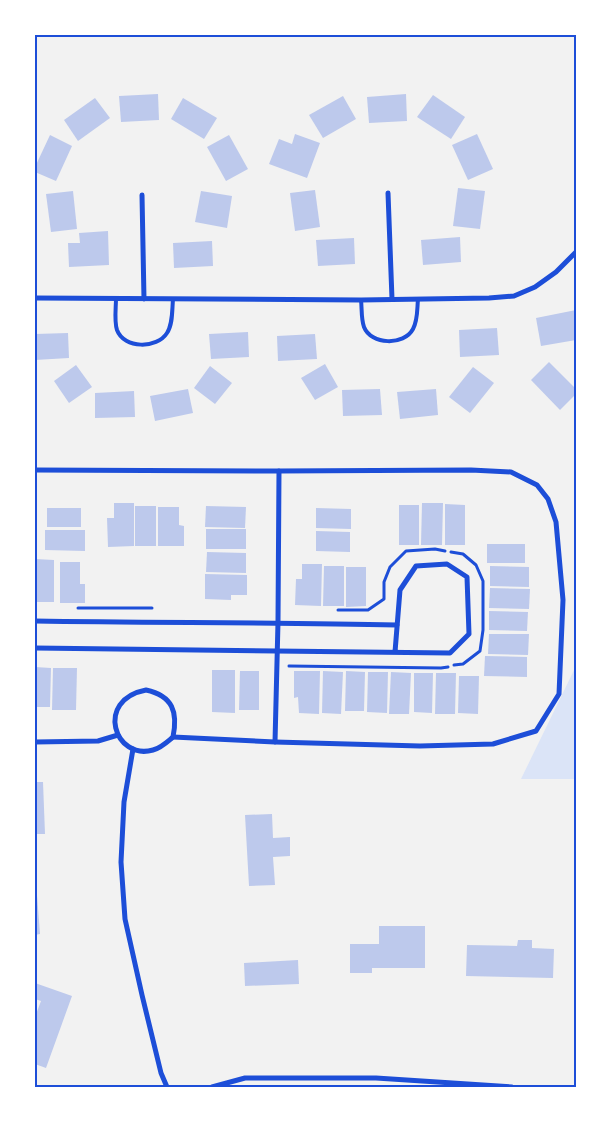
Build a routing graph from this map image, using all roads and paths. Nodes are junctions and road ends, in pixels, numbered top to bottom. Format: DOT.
graph roads {
  1 [pos="388,193"];
  2 [pos="142,195"];
  3 [pos="576,252"];
  4 [pos="35,298"];
  5 [pos="116,298"];
  6 [pos="144,298"];
  7 [pos="172,299"];
  8 [pos="392,299"];
  9 [pos="418,299"];
  10 [pos="361,300"];
  11 [pos="35,470"];
  12 [pos="279,471"];
  13 [pos="35,621"];
  14 [pos="278,622"];
  15 [pos="397,625"];
  16 [pos="35,648"];
  17 [pos="277,652"];
  18 [pos="395,652"];
  19 [pos="118,734"];
  20 [pos="173,737"];
  21 [pos="35,742"];
  22 [pos="275,742"];
  23 [pos="133,748"];
  24 [pos="167,1087"];
  25 [pos="212,1087"];
  26 [pos="512,1087"];
  1 -- 8 [label="street"];
  2 -- 6 [label="street"];
  3 -- 9 [label="street"];
  4 -- 5 [label="street"];
  5 -- 6 [label="street"];
  5 -- 7 [label="lane"];
  6 -- 7 [label="street"];
  7 -- 10 [label="street"];
  8 -- 9 [label="street"];
  8 -- 10 [label="street"];
  9 -- 10 [label="lane"];
  11 -- 12 [label="street"];
  12 -- 14 [label="street"];
  12 -- 22 [label="street"];
  13 -- 14 [label="street"];
  14 -- 15 [label="street"];
  14 -- 17 [label="street"];
  15 -- 18 [label="street"];
  15 -- 18 [label="street"];
  16 -- 17 [label="street"];
  17 -- 18 [label="street"];
  17 -- 22 [label="street"];
  19 -- 20 [label="street"];
  19 -- 21 [label="street"];
  19 -- 23 [label="street"];
  20 -- 22 [label="street"];
  20 -- 23 [label="street"];
  23 -- 24 [label="street"];
  25 -- 26 [label="street"];
}
